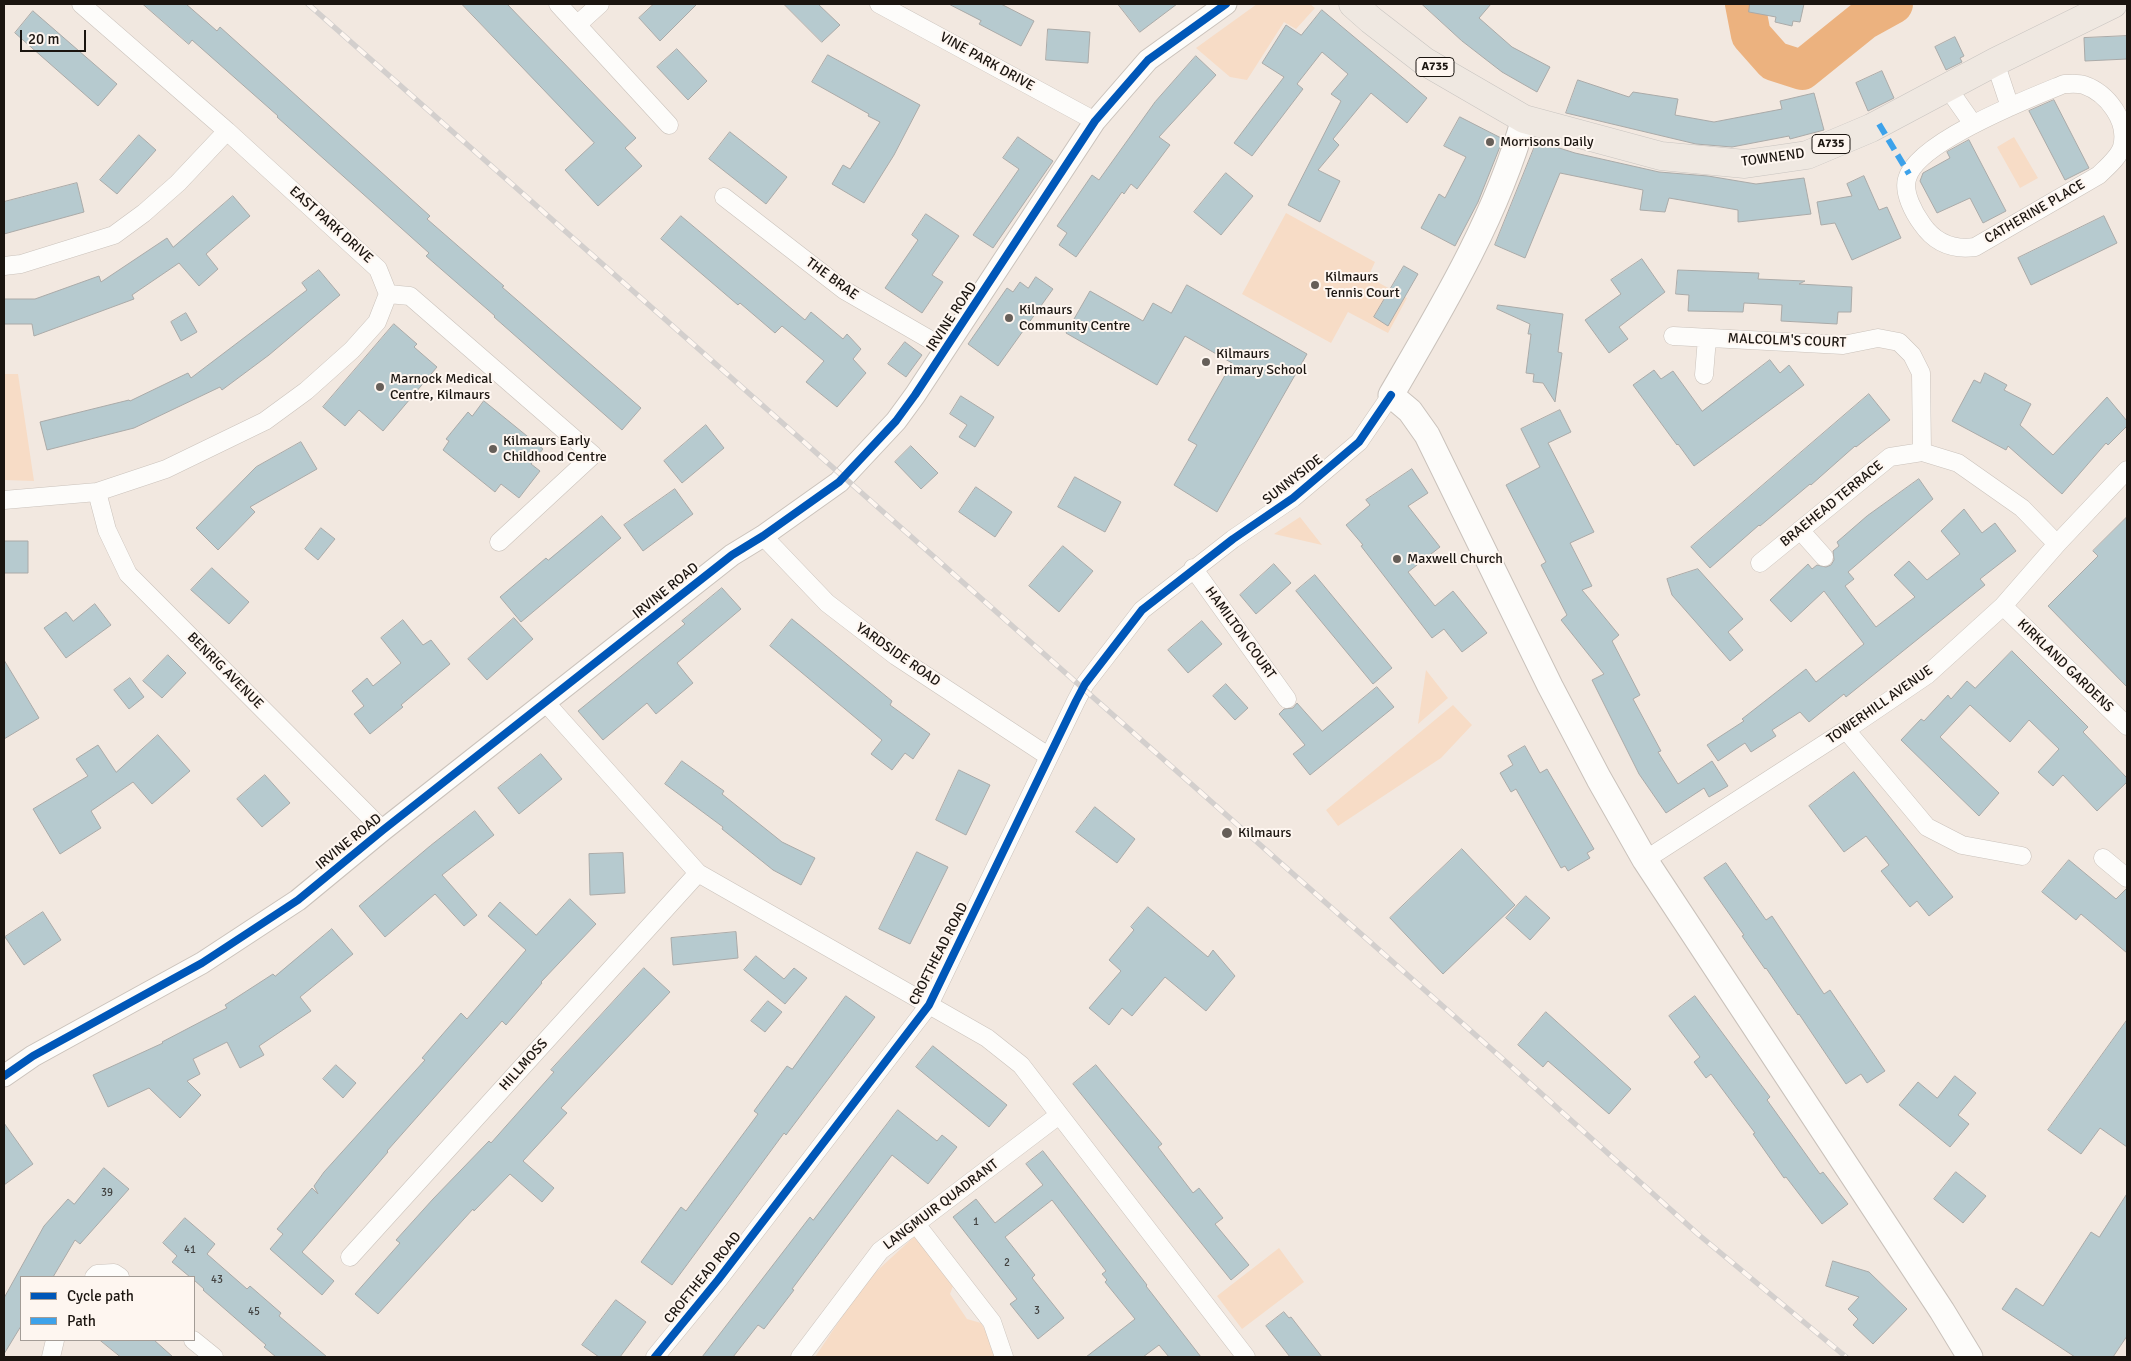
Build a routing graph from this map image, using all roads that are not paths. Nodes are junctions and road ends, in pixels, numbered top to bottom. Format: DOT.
graph roads {
  1 [pos="81,4"];
  2 [pos="558,4"];
  3 [pos="600,4"];
  4 [pos="880,4"];
  5 [pos="1226,4"];
  6 [pos="1354,4"];
  7 [pos="2113,4"];
  8 [pos="578,24"];
  9 [pos="1995,62"];
  10 [pos="1947,87"];
  11 [pos="2010,106"];
  12 [pos="1524,119"];
  13 [pos="1095,121"];
  14 [pos="1973,124"];
  15 [pos="669,125"];
  16 [pos="227,132"];
  17 [pos="724,197"];
  18 [pos="4,266"];
  19 [pos="388,294"];
  20 [pos="1673,336"];
  21 [pos="1707,338"];
  22 [pos="946,350"];
  23 [pos="1704,375"];
  24 [pos="1391,394"];
  25 [pos="1922,452"];
  26 [pos="2127,470"];
  27 [pos="97,492"];
  28 [pos="4,500"];
  29 [pos="1800,530"];
  30 [pos="763,536"];
  31 [pos="499,542"];
  32 [pos="2057,544"];
  33 [pos="1824,557"];
  34 [pos="1760,563"];
  35 [pos="1193,568"];
  36 [pos="2003,606"];
  37 [pos="1287,699"];
  38 [pos="546,703"];
  39 [pos="2127,726"];
  40 [pos="1846,730"];
  41 [pos="1048,756"];
  42 [pos="383,830"];
  43 [pos="2022,856"];
  44 [pos="2103,858"];
  45 [pos="1645,860"];
  46 [pos="698,873"];
  47 [pos="2127,878"];
  48 [pos="930,1005"];
  49 [pos="4,1076"];
  50 [pos="1060,1115"];
  51 [pos="916,1224"];
  52 [pos="350,1257"];
  53 [pos="95,1276"];
  54 [pos="118,1276"];
  55 [pos="55,1341"];
  56 [pos="194,1341"];
  57 [pos="51,1357"];
  58 [pos="214,1357"];
  59 [pos="655,1357"];
  60 [pos="800,1357"];
  61 [pos="1004,1357"];
  62 [pos="1246,1357"];
  63 [pos="1970,1357"];
  1 -- 16 [label="street, EAST PARK DRIVE"];
  2 -- 8 [label="street"];
  3 -- 8 [label="street"];
  4 -- 13 [label="street, VINE PARK DRIVE"];
  5 -- 13 [label="street, IRVINE ROAD"];
  6 -- 12 [label="main road, A735"];
  7 -- 9 [label="main road, TOWNEND / A735"];
  8 -- 15 [label="street"];
  9 -- 10 [label="main road, TOWNEND / A735"];
  9 -- 11 [label="street"];
  10 -- 12 [label="main road, TOWNEND / A735"];
  10 -- 14 [label="street"];
  11 -- 14 [label="street, CATHERINE PLACE"];
  11 -- 14 [label="street, CATHERINE PLACE"];
  12 -- 24 [label="main road, SUNNYSIDE"];
  13 -- 22 [label="street, IRVINE ROAD"];
  16 -- 18 [label="street"];
  16 -- 19 [label="street, EAST PARK DRIVE"];
  17 -- 22 [label="street, THE BRAE"];
  19 -- 27 [label="street"];
  19 -- 31 [label="street"];
  20 -- 21 [label="street, MALCOLM'S COURT"];
  21 -- 23 [label="street"];
  21 -- 25 [label="street, MALCOLM'S COURT"];
  22 -- 30 [label="street, IRVINE ROAD"];
  24 -- 35 [label="street, SUNNYSIDE"];
  24 -- 45 [label="main road"];
  25 -- 29 [label="street, BRAEHEAD TERRACE"];
  25 -- 32 [label="street, BRAEHEAD TERRACE"];
  26 -- 32 [label="street, TOWERHILL AVENUE"];
  27 -- 28 [label="street"];
  27 -- 42 [label="street, BENRIG AVENUE"];
  29 -- 33 [label="street"];
  29 -- 34 [label="street, BRAEHEAD TERRACE"];
  30 -- 38 [label="street, IRVINE ROAD"];
  30 -- 41 [label="street, YARDSIDE ROAD"];
  32 -- 36 [label="street, TOWERHILL AVENUE"];
  35 -- 37 [label="street, HAMILTON COURT"];
  35 -- 41 [label="street, CROFTHEAD ROAD"];
  36 -- 39 [label="street, KIRKLAND GARDENS"];
  36 -- 40 [label="street, TOWERHILL AVENUE"];
  38 -- 42 [label="street, IRVINE ROAD"];
  38 -- 46 [label="street"];
  40 -- 43 [label="street"];
  40 -- 45 [label="street, TOWERHILL AVENUE"];
  41 -- 48 [label="street, CROFTHEAD ROAD"];
  42 -- 49 [label="street, IRVINE ROAD"];
  44 -- 47 [label="street"];
  45 -- 63 [label="main road"];
  46 -- 48 [label="street"];
  46 -- 52 [label="street, HILLMOSS"];
  48 -- 50 [label="street"];
  48 -- 59 [label="street, CROFTHEAD ROAD"];
  50 -- 51 [label="street, LANGMUIR QUADRANT"];
  50 -- 62 [label="street"];
  51 -- 60 [label="street, LANGMUIR QUADRANT"];
  51 -- 61 [label="street"];
  53 -- 54 [label="street"];
  55 -- 57 [label="street"];
  56 -- 58 [label="street"];
}
